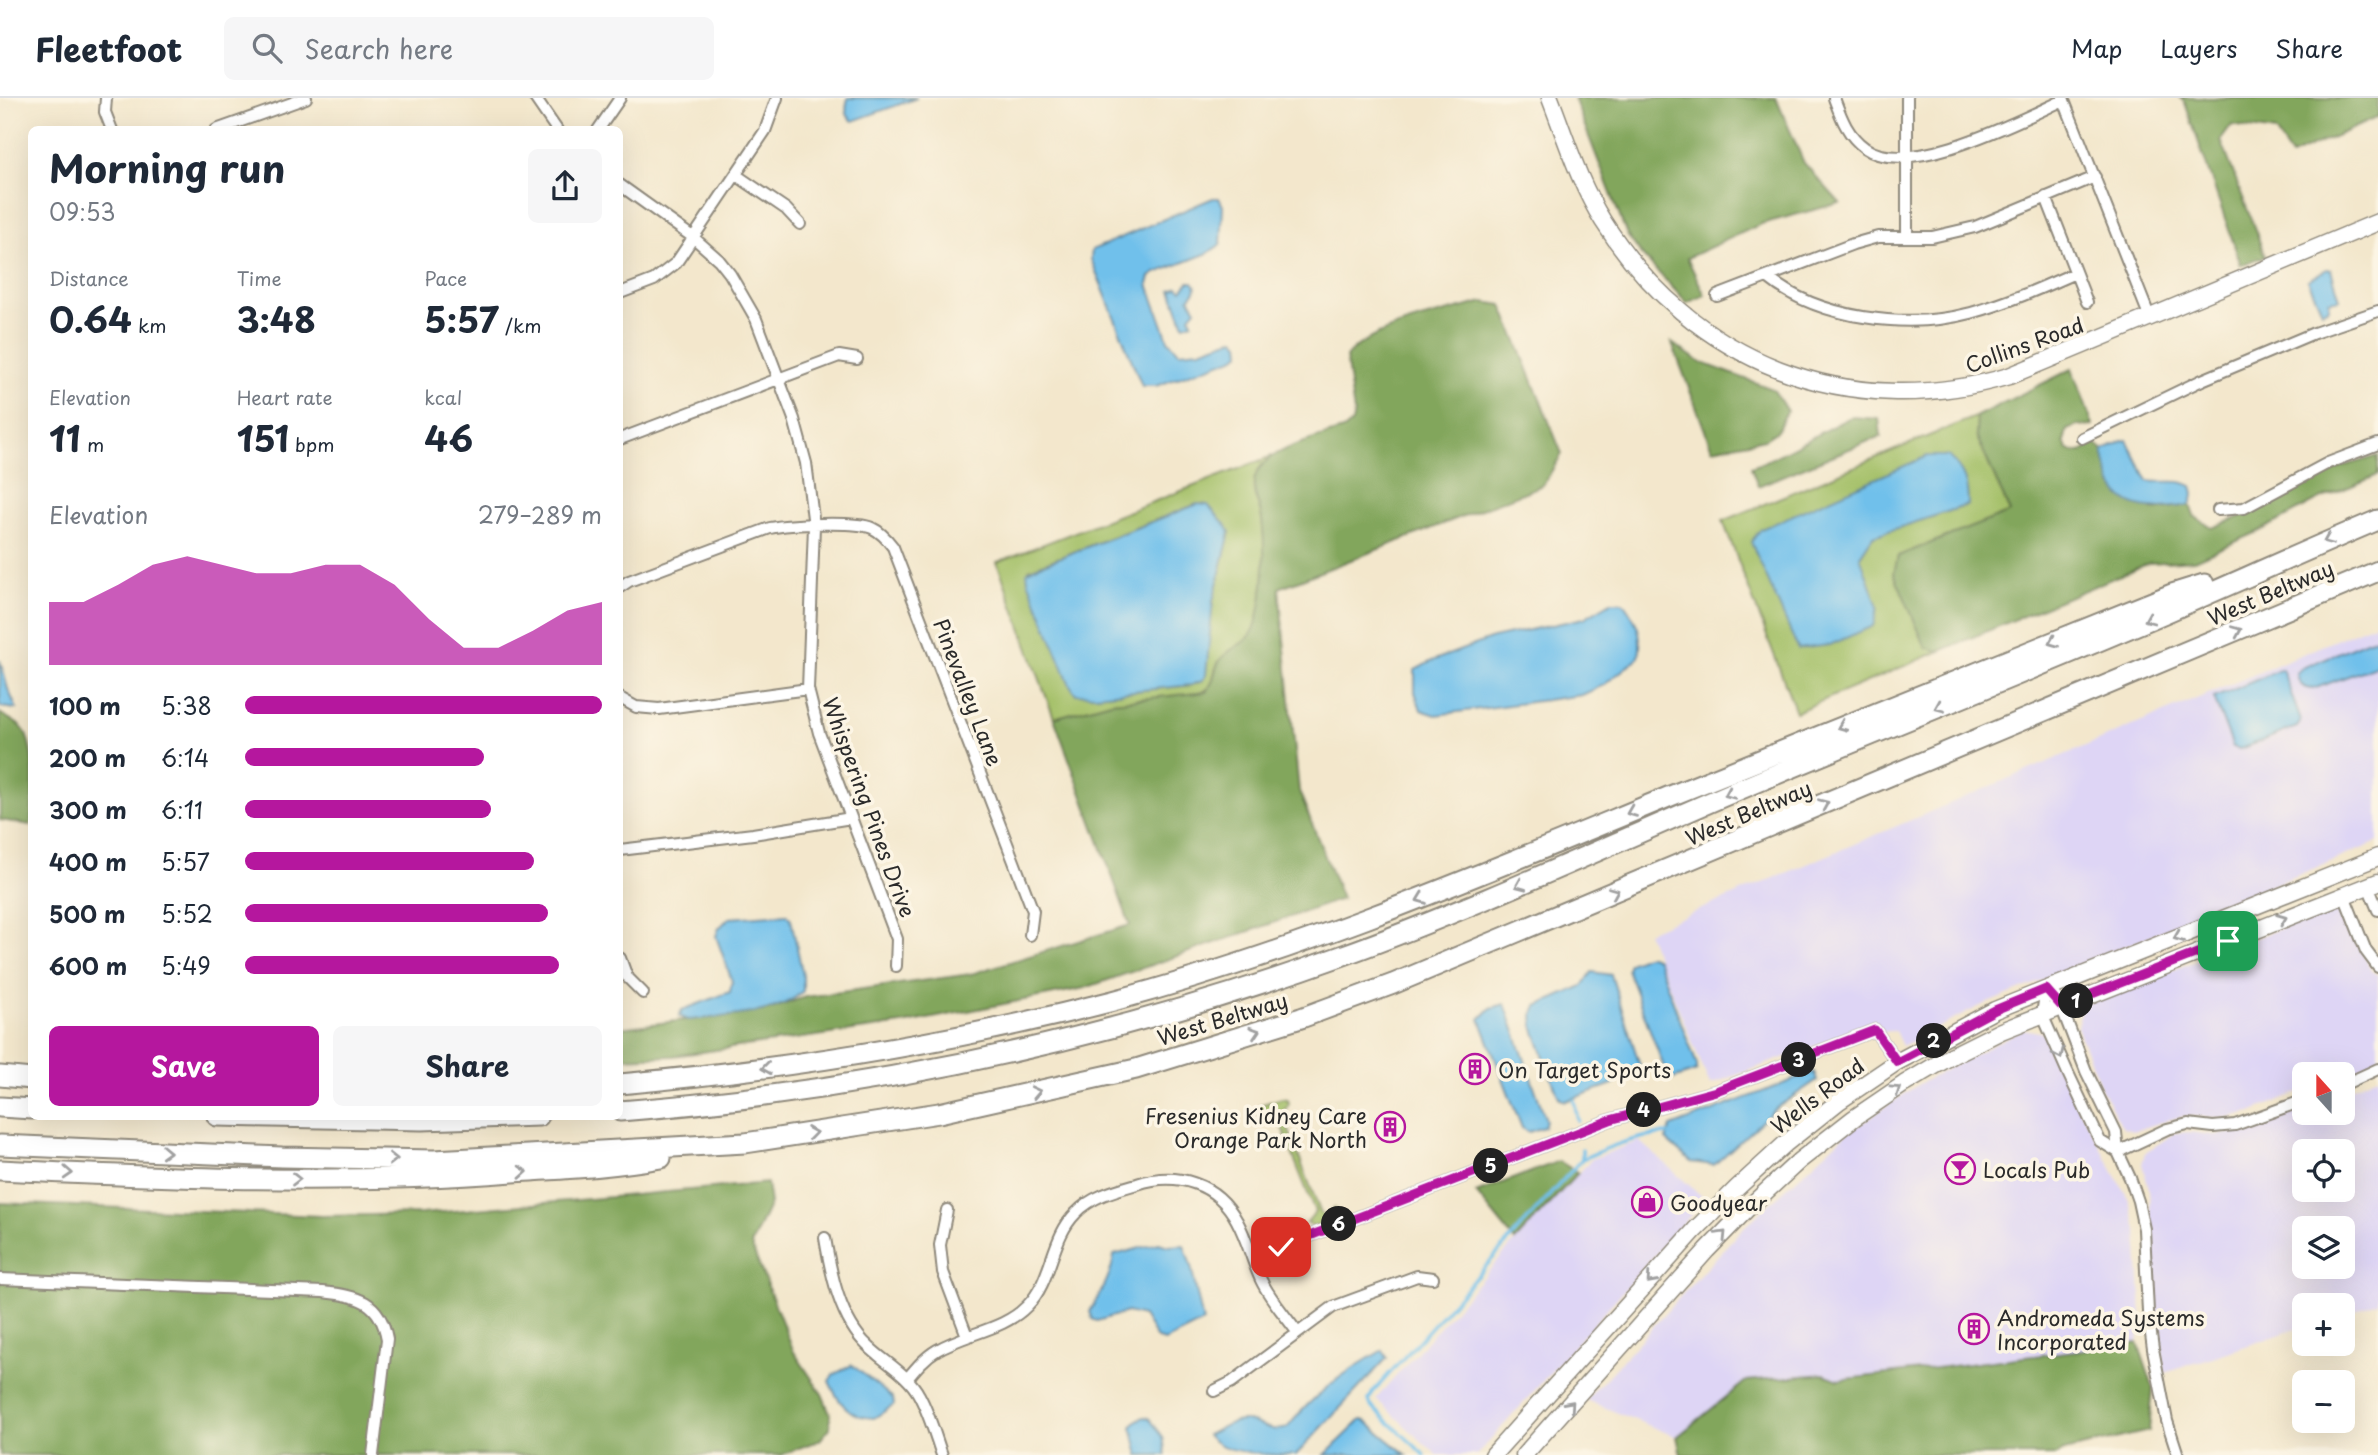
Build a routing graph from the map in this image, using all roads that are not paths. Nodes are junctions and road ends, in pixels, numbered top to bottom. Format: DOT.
graph roads {
  1 [pos="106,98"];
  2 [pos="306,98"];
  3 [pos="535,98"];
  4 [pos="620,98"];
  5 [pos="777,98"];
  6 [pos="1550,98"];
  7 [pos="1834,98"];
  8 [pos="1906,98"];
  9 [pos="2064,99"];
  10 [pos="111,126"];
  11 [pos="229,126"];
  12 [pos="554,126"];
  13 [pos="601,126"];
  14 [pos="1906,156"];
  15 [pos="736,174"];
  16 [pos="2095,177"];
  17 [pos="623,187"];
  18 [pos="2046,197"];
  19 [pos="2378,222"];
  20 [pos="800,224"];
  21 [pos="1907,237"];
  22 [pos="694,238"];
  23 [pos="2075,273"];
  24 [pos="1767,277"];
  25 [pos="623,292"];
  26 [pos="1717,296"];
  27 [pos="2087,302"];
  28 [pos="2378,311"];
  29 [pos="2150,318"];
  30 [pos="857,359"];
  31 [pos="779,379"];
  32 [pos="623,438"];
  33 [pos="2082,438"];
  34 [pos="2378,444"];
  35 [pos="2218,510"];
  36 [pos="2378,520"];
  37 [pos="814,526"];
  38 [pos="2278,561"];
  39 [pos="2378,571"];
  40 [pos="623,585"];
  41 [pos="808,689"];
  42 [pos="623,700"];
  43 [pos="851,818"];
  44 [pos="623,850"];
  45 [pos="2378,858"];
  46 [pos="2348,869"];
  47 [pos="2362,888"];
  48 [pos="2378,910"];
  49 [pos="1030,934"];
  50 [pos="623,966"];
  51 [pos="896,966"];
  52 [pos="2378,967"];
  53 [pos="2046,989"];
  54 [pos="643,993"];
  55 [pos="2061,1006"];
  56 [pos="2042,1014"];
  57 [pos="1897,1062"];
  58 [pos="2378,1069"];
  59 [pos="0,1078"];
  60 [pos="2356,1079"];
  61 [pos="28,1080"];
  62 [pos="623,1084"];
  63 [pos="2292,1105"];
  64 [pos="0,1107"];
  65 [pos="28,1109"];
  66 [pos="623,1111"];
  67 [pos="744,1143"];
  68 [pos="0,1145"];
  69 [pos="2118,1152"];
  70 [pos="0,1170"];
  71 [pos="947,1210"];
  72 [pos="825,1238"];
  73 [pos="1281,1247"];
  74 [pos="1433,1278"];
  75 [pos="0,1279"];
  76 [pos="1631,1302"];
  77 [pos="1297,1332"];
  78 [pos="967,1336"];
  79 [pos="907,1379"];
  80 [pos="1588,1385"];
  81 [pos="1214,1391"];
  82 [pos="373,1455"];
  83 [pos="942,1455"];
  84 [pos="1493,1455"];
  85 [pos="1524,1455"];
  86 [pos="2178,1455"];
  1 -- 10 [label="street"];
  2 -- 11 [label="street"];
  3 -- 12 [label="street"];
  4 -- 13 [label="street"];
  5 -- 15 [label="street"];
  6 -- 29 [label="main road, Collins Road"];
  7 -- 14 [label="street"];
  8 -- 14 [label="street"];
  9 -- 14 [label="street"];
  9 -- 16 [label="street"];
  14 -- 21 [label="street"];
  15 -- 20 [label="street"];
  15 -- 22 [label="street"];
  16 -- 18 [label="street"];
  16 -- 29 [label="street"];
  17 -- 22 [label="street, Whispering Pines Drive"];
  18 -- 21 [label="street"];
  18 -- 23 [label="street"];
  19 -- 29 [label="main road, Collins Road"];
  21 -- 24 [label="street"];
  22 -- 25 [label="street"];
  22 -- 31 [label="street, Whispering Pines Drive"];
  23 -- 24 [label="street"];
  23 -- 27 [label="street"];
  24 -- 26 [label="street"];
  28 -- 33 [label="street"];
  30 -- 31 [label="street"];
  31 -- 32 [label="street"];
  31 -- 37 [label="street, Whispering Pines Drive"];
  34 -- 35 [label="street"];
  36 -- 38 [label="highway, West Beltway, one-way"];
  37 -- 40 [label="street, Pinevalley Lane"];
  37 -- 41 [label="street, Whispering Pines Drive"];
  37 -- 49 [label="street, Pinevalley Lane"];
  38 -- 62 [label="highway, one-way"];
  38 -- 66 [label="highway, West Beltway, one-way"];
  67 -- 39 [label="highway, West Beltway, one-way"];
  41 -- 42 [label="street"];
  41 -- 43 [label="street, Whispering Pines Drive"];
  43 -- 44 [label="street"];
  43 -- 51 [label="street, Whispering Pines Drive"];
  45 -- 46 [label="main road, Wells Road"];
  46 -- 47 [label="main road"];
  46 -- 53 [label="main road, Wells Road, one-way"];
  47 -- 48 [label="street"];
  47 -- 52 [label="street"];
  55 -- 47 [label="main road, Wells Road, one-way"];
  50 -- 54 [label="street"];
  53 -- 55 [label="street"];
  53 -- 56 [label="street"];
  53 -- 57 [label="main road, Wells Road"];
  55 -- 56 [label="main road, Wells Road"];
  55 -- 69 [label="street"];
  56 -- 69 [label="street, one-way"];
  80 -- 56 [label="main road, Wells Road, one-way"];
  57 -- 73 [label="street"];
  57 -- 76 [label="main road, Wells Road, one-way"];
  58 -- 60 [label="street"];
  59 -- 61 [label="highway"];
  63 -- 69 [label="street"];
  64 -- 65 [label="highway"];
  68 -- 67 [label="highway, West Beltway, one-way"];
  70 -- 67 [label="highway, one-way"];
  69 -- 86 [label="street"];
  71 -- 78 [label="street"];
  72 -- 79 [label="street"];
  74 -- 77 [label="street"];
  75 -- 82 [label="street"];
  76 -- 80 [label="main road"];
  76 -- 84 [label="main road, Wells Road"];
  77 -- 78 [label="street"];
  77 -- 81 [label="street"];
  78 -- 79 [label="street"];
  79 -- 83 [label="street"];
  85 -- 80 [label="main road, Wells Road, one-way"];
}
